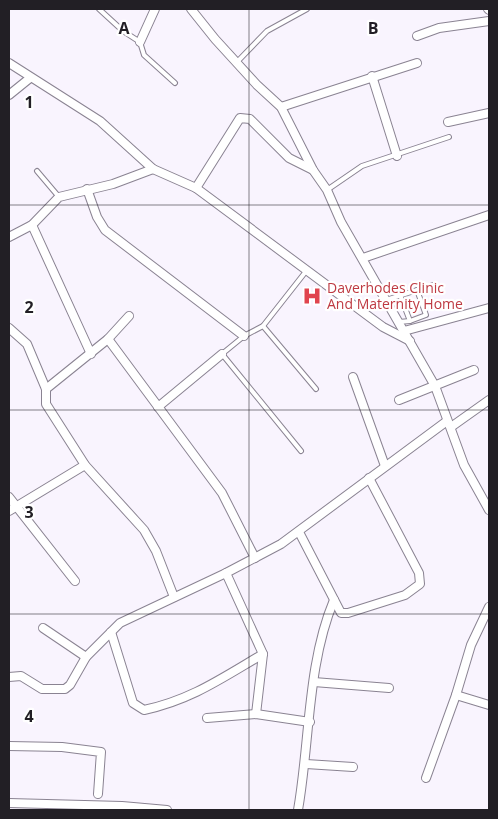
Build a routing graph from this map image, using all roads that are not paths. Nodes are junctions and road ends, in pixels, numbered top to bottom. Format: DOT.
graph roads {
  1 [pos="99,9"];
  2 [pos="155,9"];
  3 [pos="192,9"];
  4 [pos="307,9"];
  5 [pos="489,21"];
  6 [pos="417,36"];
  7 [pos="140,42"];
  8 [pos="237,62"];
  9 [pos="9,63"];
  10 [pos="417,63"];
  11 [pos="372,76"];
  12 [pos="30,78"];
  13 [pos="175,83"];
  14 [pos="9,95"];
  15 [pos="281,107"];
  16 [pos="489,113"];
  17 [pos="448,122"];
  18 [pos="449,137"];
  19 [pos="397,156"];
  20 [pos="153,169"];
  21 [pos="313,170"];
  22 [pos="37,171"];
  23 [pos="196,188"];
  24 [pos="87,189"];
  25 [pos="327,190"];
  26 [pos="59,197"];
  27 [pos="489,216"];
  28 [pos="32,225"];
  29 [pos="9,237"];
  30 [pos="363,258"];
  31 [pos="307,270"];
  32 [pos="433,285"];
  33 [pos="417,290"];
  34 [pos="400,295"];
  35 [pos="386,300"];
  36 [pos="489,308"];
  37 [pos="129,316"];
  38 [pos="398,322"];
  39 [pos="410,322"];
  40 [pos="263,326"];
  41 [pos="9,328"];
  42 [pos="404,331"];
  43 [pos="244,336"];
  44 [pos="108,340"];
  45 [pos="411,342"];
  46 [pos="91,354"];
  47 [pos="222,354"];
  48 [pos="474,370"];
  49 [pos="353,377"];
  50 [pos="435,386"];
  51 [pos="46,389"];
  52 [pos="316,389"];
  53 [pos="399,400"];
  54 [pos="489,400"];
  55 [pos="158,407"];
  56 [pos="449,424"];
  57 [pos="301,451"];
  58 [pos="85,466"];
  59 [pos="385,466"];
  60 [pos="369,478"];
  61 [pos="9,497"];
  62 [pos="16,506"];
  63 [pos="489,508"];
  64 [pos="9,511"];
  65 [pos="299,532"];
  66 [pos="254,558"];
  67 [pos="226,573"];
  68 [pos="75,581"];
  69 [pos="174,597"];
  70 [pos="334,600"];
  71 [pos="489,607"];
  72 [pos="43,628"];
  73 [pos="111,632"];
  74 [pos="263,654"];
  75 [pos="86,656"];
  76 [pos="9,677"];
  77 [pos="314,682"];
  78 [pos="389,688"];
  79 [pos="456,695"];
  80 [pos="489,705"];
  81 [pos="256,714"];
  82 [pos="207,718"];
  83 [pos="310,722"];
  84 [pos="9,746"];
  85 [pos="306,764"];
  86 [pos="353,767"];
  87 [pos="426,778"];
  88 [pos="98,794"];
  89 [pos="9,803"];
  90 [pos="167,810"];
  91 [pos="298,810"];
  1 -- 7 [label="lane"];
  2 -- 7 [label="street"];
  3 -- 8 [label="street"];
  4 -- 8 [label="lane"];
  5 -- 6 [label="street"];
  7 -- 13 [label="lane"];
  8 -- 15 [label="street"];
  9 -- 12 [label="street"];
  10 -- 11 [label="street"];
  11 -- 15 [label="street"];
  11 -- 19 [label="street"];
  12 -- 14 [label="street"];
  12 -- 20 [label="street"];
  15 -- 21 [label="street"];
  16 -- 17 [label="street"];
  18 -- 19 [label="lane"];
  19 -- 25 [label="lane"];
  20 -- 23 [label="street"];
  20 -- 24 [label="street"];
  21 -- 23 [label="street"];
  21 -- 25 [label="street"];
  22 -- 26 [label="lane"];
  23 -- 31 [label="street"];
  24 -- 26 [label="street"];
  24 -- 43 [label="street"];
  25 -- 30 [label="street"];
  26 -- 28 [label="street"];
  27 -- 30 [label="street"];
  28 -- 29 [label="street"];
  28 -- 46 [label="street"];
  30 -- 35 [label="street"];
  31 -- 40 [label="lane"];
  31 -- 45 [label="street"];
  32 -- 33 [label="lane"];
  33 -- 34 [label="lane"];
  33 -- 39 [label="lane"];
  34 -- 35 [label="lane"];
  34 -- 39 [label="lane"];
  35 -- 38 [label="street"];
  36 -- 42 [label="street"];
  37 -- 44 [label="street"];
  38 -- 39 [label="lane"];
  38 -- 42 [label="street"];
  40 -- 43 [label="lane"];
  40 -- 52 [label="lane"];
  41 -- 51 [label="street"];
  42 -- 45 [label="street"];
  43 -- 47 [label="lane"];
  44 -- 46 [label="street"];
  44 -- 55 [label="street"];
  45 -- 50 [label="street"];
  46 -- 51 [label="street"];
  47 -- 55 [label="street"];
  47 -- 57 [label="lane"];
  48 -- 50 [label="street"];
  49 -- 59 [label="street"];
  50 -- 53 [label="street"];
  50 -- 56 [label="street"];
  51 -- 58 [label="street"];
  54 -- 56 [label="street"];
  55 -- 66 [label="street"];
  56 -- 59 [label="street"];
  56 -- 63 [label="street"];
  58 -- 62 [label="street"];
  58 -- 69 [label="street"];
  59 -- 60 [label="street"];
  60 -- 65 [label="street"];
  60 -- 70 [label="street"];
  61 -- 62 [label="street"];
  62 -- 64 [label="street"];
  62 -- 68 [label="street"];
  65 -- 66 [label="street"];
  65 -- 70 [label="street"];
  66 -- 67 [label="street"];
  67 -- 69 [label="street"];
  67 -- 74 [label="street"];
  69 -- 73 [label="street"];
  70 -- 77 [label="street"];
  71 -- 79 [label="street"];
  72 -- 75 [label="street"];
  73 -- 74 [label="street"];
  73 -- 75 [label="street"];
  74 -- 81 [label="street"];
  75 -- 76 [label="street"];
  77 -- 78 [label="street"];
  77 -- 83 [label="street"];
  79 -- 80 [label="street"];
  79 -- 87 [label="street"];
  81 -- 82 [label="street"];
  81 -- 83 [label="street"];
  83 -- 85 [label="street"];
  84 -- 88 [label="street"];
  85 -- 86 [label="street"];
  85 -- 91 [label="street"];
  89 -- 90 [label="street"];
}
